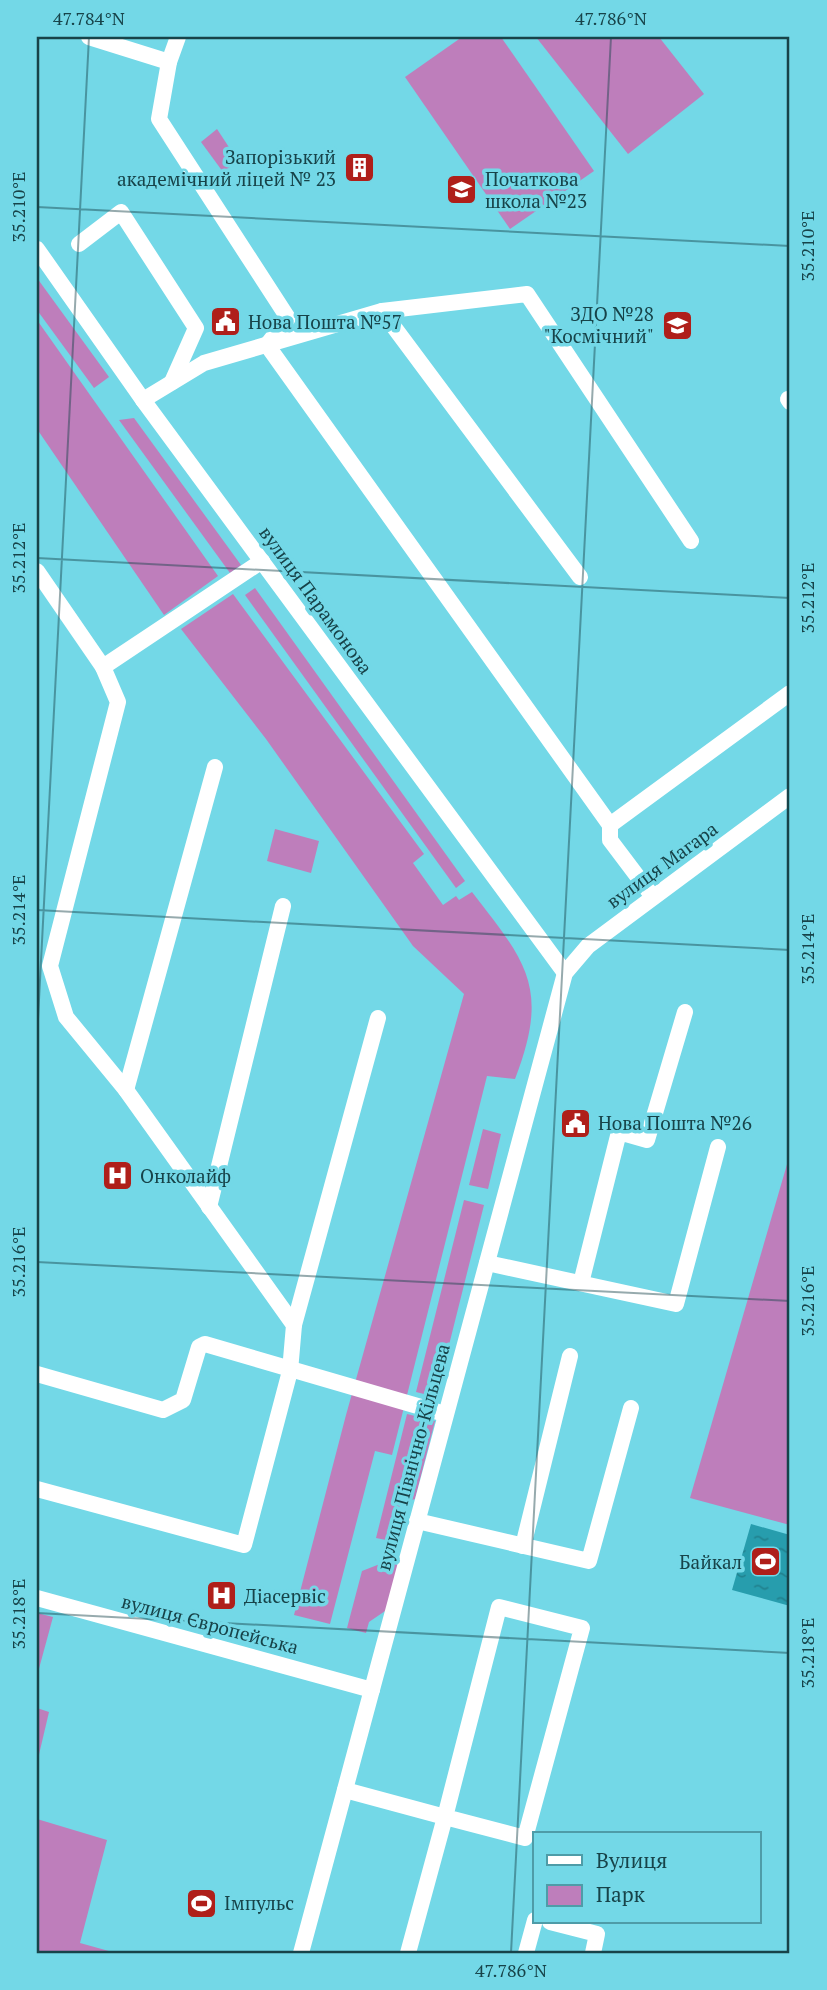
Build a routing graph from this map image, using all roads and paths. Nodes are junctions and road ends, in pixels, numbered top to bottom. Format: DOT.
graph roads {
  1 [pos="89,37"];
  2 [pos="178,37"];
  3 [pos="169,62"];
  4 [pos="79,244"];
  5 [pos="37,249"];
  6 [pos="382,311"];
  7 [pos="267,345"];
  8 [pos="172,383"];
  9 [pos="143,400"];
  10 [pos="691,541"];
  11 [pos="262,561"];
  12 [pos="37,571"];
  13 [pos="580,577"];
  14 [pos="103,667"];
  15 [pos="790,693"];
  16 [pos="215,766"];
  17 [pos="790,796"];
  18 [pos="610,825"];
  19 [pos="653,897"];
  20 [pos="283,906"];
  21 [pos="565,972"];
  22 [pos="685,1012"];
  23 [pos="377,1018"];
  24 [pos="126,1090"];
  25 [pos="718,1147"];
  26 [pos="209,1207"];
  27 [pos="487,1263"];
  28 [pos="581,1283"];
  29 [pos="294,1325"];
  30 [pos="570,1356"];
  31 [pos="290,1371"];
  32 [pos="37,1374"];
  33 [pos="631,1408"];
  34 [pos="445,1414"];
  35 [pos="37,1489"];
  36 [pos="417,1521"];
  37 [pos="523,1546"];
  38 [pos="37,1598"];
  39 [pos="372,1690"];
  40 [pos="345,1790"];
  41 [pos="445,1817"];
  42 [pos="534,1924"];
  43 [pos="558,1924"];
  44 [pos="301,1953"];
  45 [pos="408,1953"];
  46 [pos="526,1953"];
  47 [pos="593,1953"];
  1 -- 3 [label="street"];
  2 -- 3 [label="street"];
  3 -- 7 [label="street"];
  4 -- 8 [label="street"];
  5 -- 9 [label="street, вулиця Парамонова"];
  6 -- 7 [label="street"];
  6 -- 10 [label="street"];
  6 -- 13 [label="street"];
  7 -- 8 [label="street"];
  7 -- 18 [label="street"];
  8 -- 9 [label="street"];
  9 -- 11 [label="street, вулиця Парамонова"];
  11 -- 14 [label="street"];
  11 -- 21 [label="street, вулиця Парамонова"];
  12 -- 14 [label="street"];
  14 -- 24 [label="street"];
  15 -- 18 [label="street"];
  16 -- 24 [label="street"];
  17 -- 19 [label="street, вулиця Магара"];
  18 -- 19 [label="street"];
  19 -- 21 [label="street, вулиця Магара"];
  20 -- 26 [label="street"];
  21 -- 27 [label="street, вулиця Північно-Кільцева"];
  22 -- 28 [label="street"];
  23 -- 29 [label="street"];
  24 -- 26 [label="street"];
  25 -- 28 [label="street"];
  26 -- 29 [label="street"];
  27 -- 28 [label="street"];
  27 -- 34 [label="street, вулиця Північно-Кільцева"];
  29 -- 31 [label="street"];
  30 -- 37 [label="street"];
  31 -- 32 [label="street"];
  31 -- 34 [label="street"];
  31 -- 35 [label="street"];
  33 -- 37 [label="street"];
  34 -- 36 [label="street, вулиця Північно-Кільцева"];
  36 -- 37 [label="street"];
  36 -- 39 [label="street, вулиця Північно-Кільцева"];
  38 -- 39 [label="street, вулиця Європейська"];
  39 -- 40 [label="street, вулиця Північно-Кільцева"];
  40 -- 41 [label="street"];
  40 -- 44 [label="street, вулиця Північно-Кільцева"];
  41 -- 41 [label="street"];
  41 -- 45 [label="street"];
  42 -- 46 [label="street"];
  43 -- 47 [label="street"];
}
